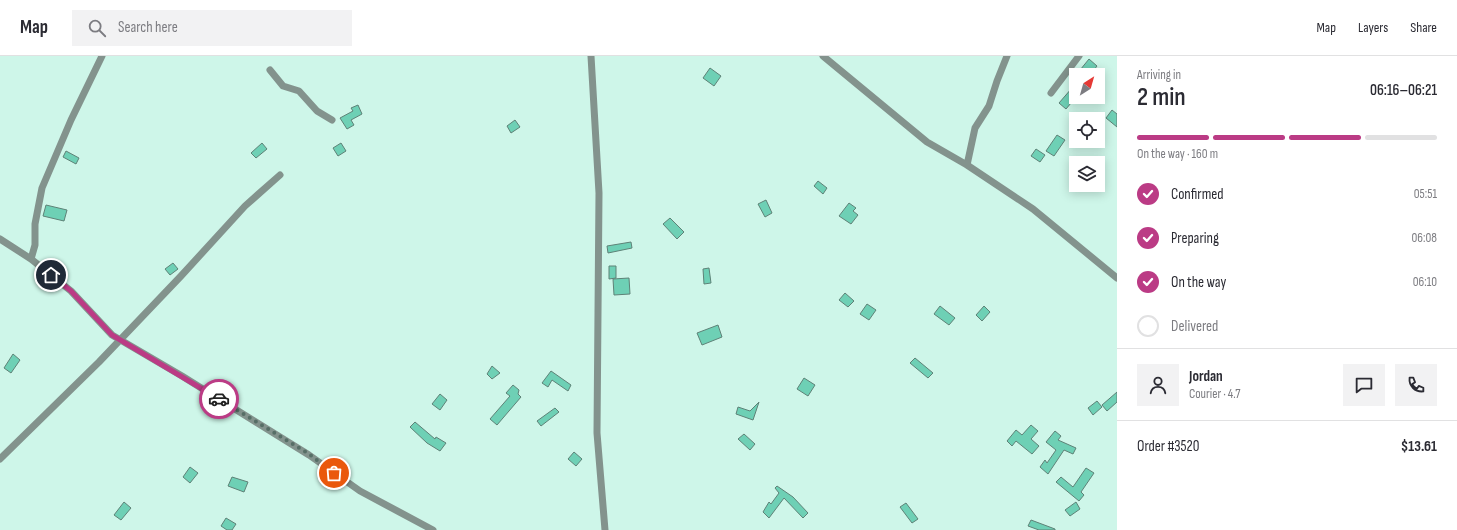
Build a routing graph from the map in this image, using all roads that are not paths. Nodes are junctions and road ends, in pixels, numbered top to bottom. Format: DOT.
graph roads {
  1 [pos="102,56"];
  2 [pos="591,56"];
  3 [pos="823,56"];
  4 [pos="1007,56"];
  5 [pos="1079,56"];
  6 [pos="270,70"];
  7 [pos="1051,93"];
  8 [pos="332,120"];
  9 [pos="967,165"];
  10 [pos="280,175"];
  11 [pos="0,239"];
  12 [pos="31,259"];
  13 [pos="1117,278"];
  14 [pos="120,339"];
  15 [pos="0,459"];
  16 [pos="433,530"];
  17 [pos="605,530"];
  1 -- 12 [label="street"];
  2 -- 17 [label="street"];
  3 -- 9 [label="street"];
  4 -- 9 [label="street"];
  5 -- 7 [label="street"];
  6 -- 8 [label="street"];
  9 -- 13 [label="street"];
  10 -- 14 [label="street"];
  11 -- 12 [label="street"];
  12 -- 14 [label="street"];
  14 -- 15 [label="street"];
  14 -- 16 [label="street"];
}
